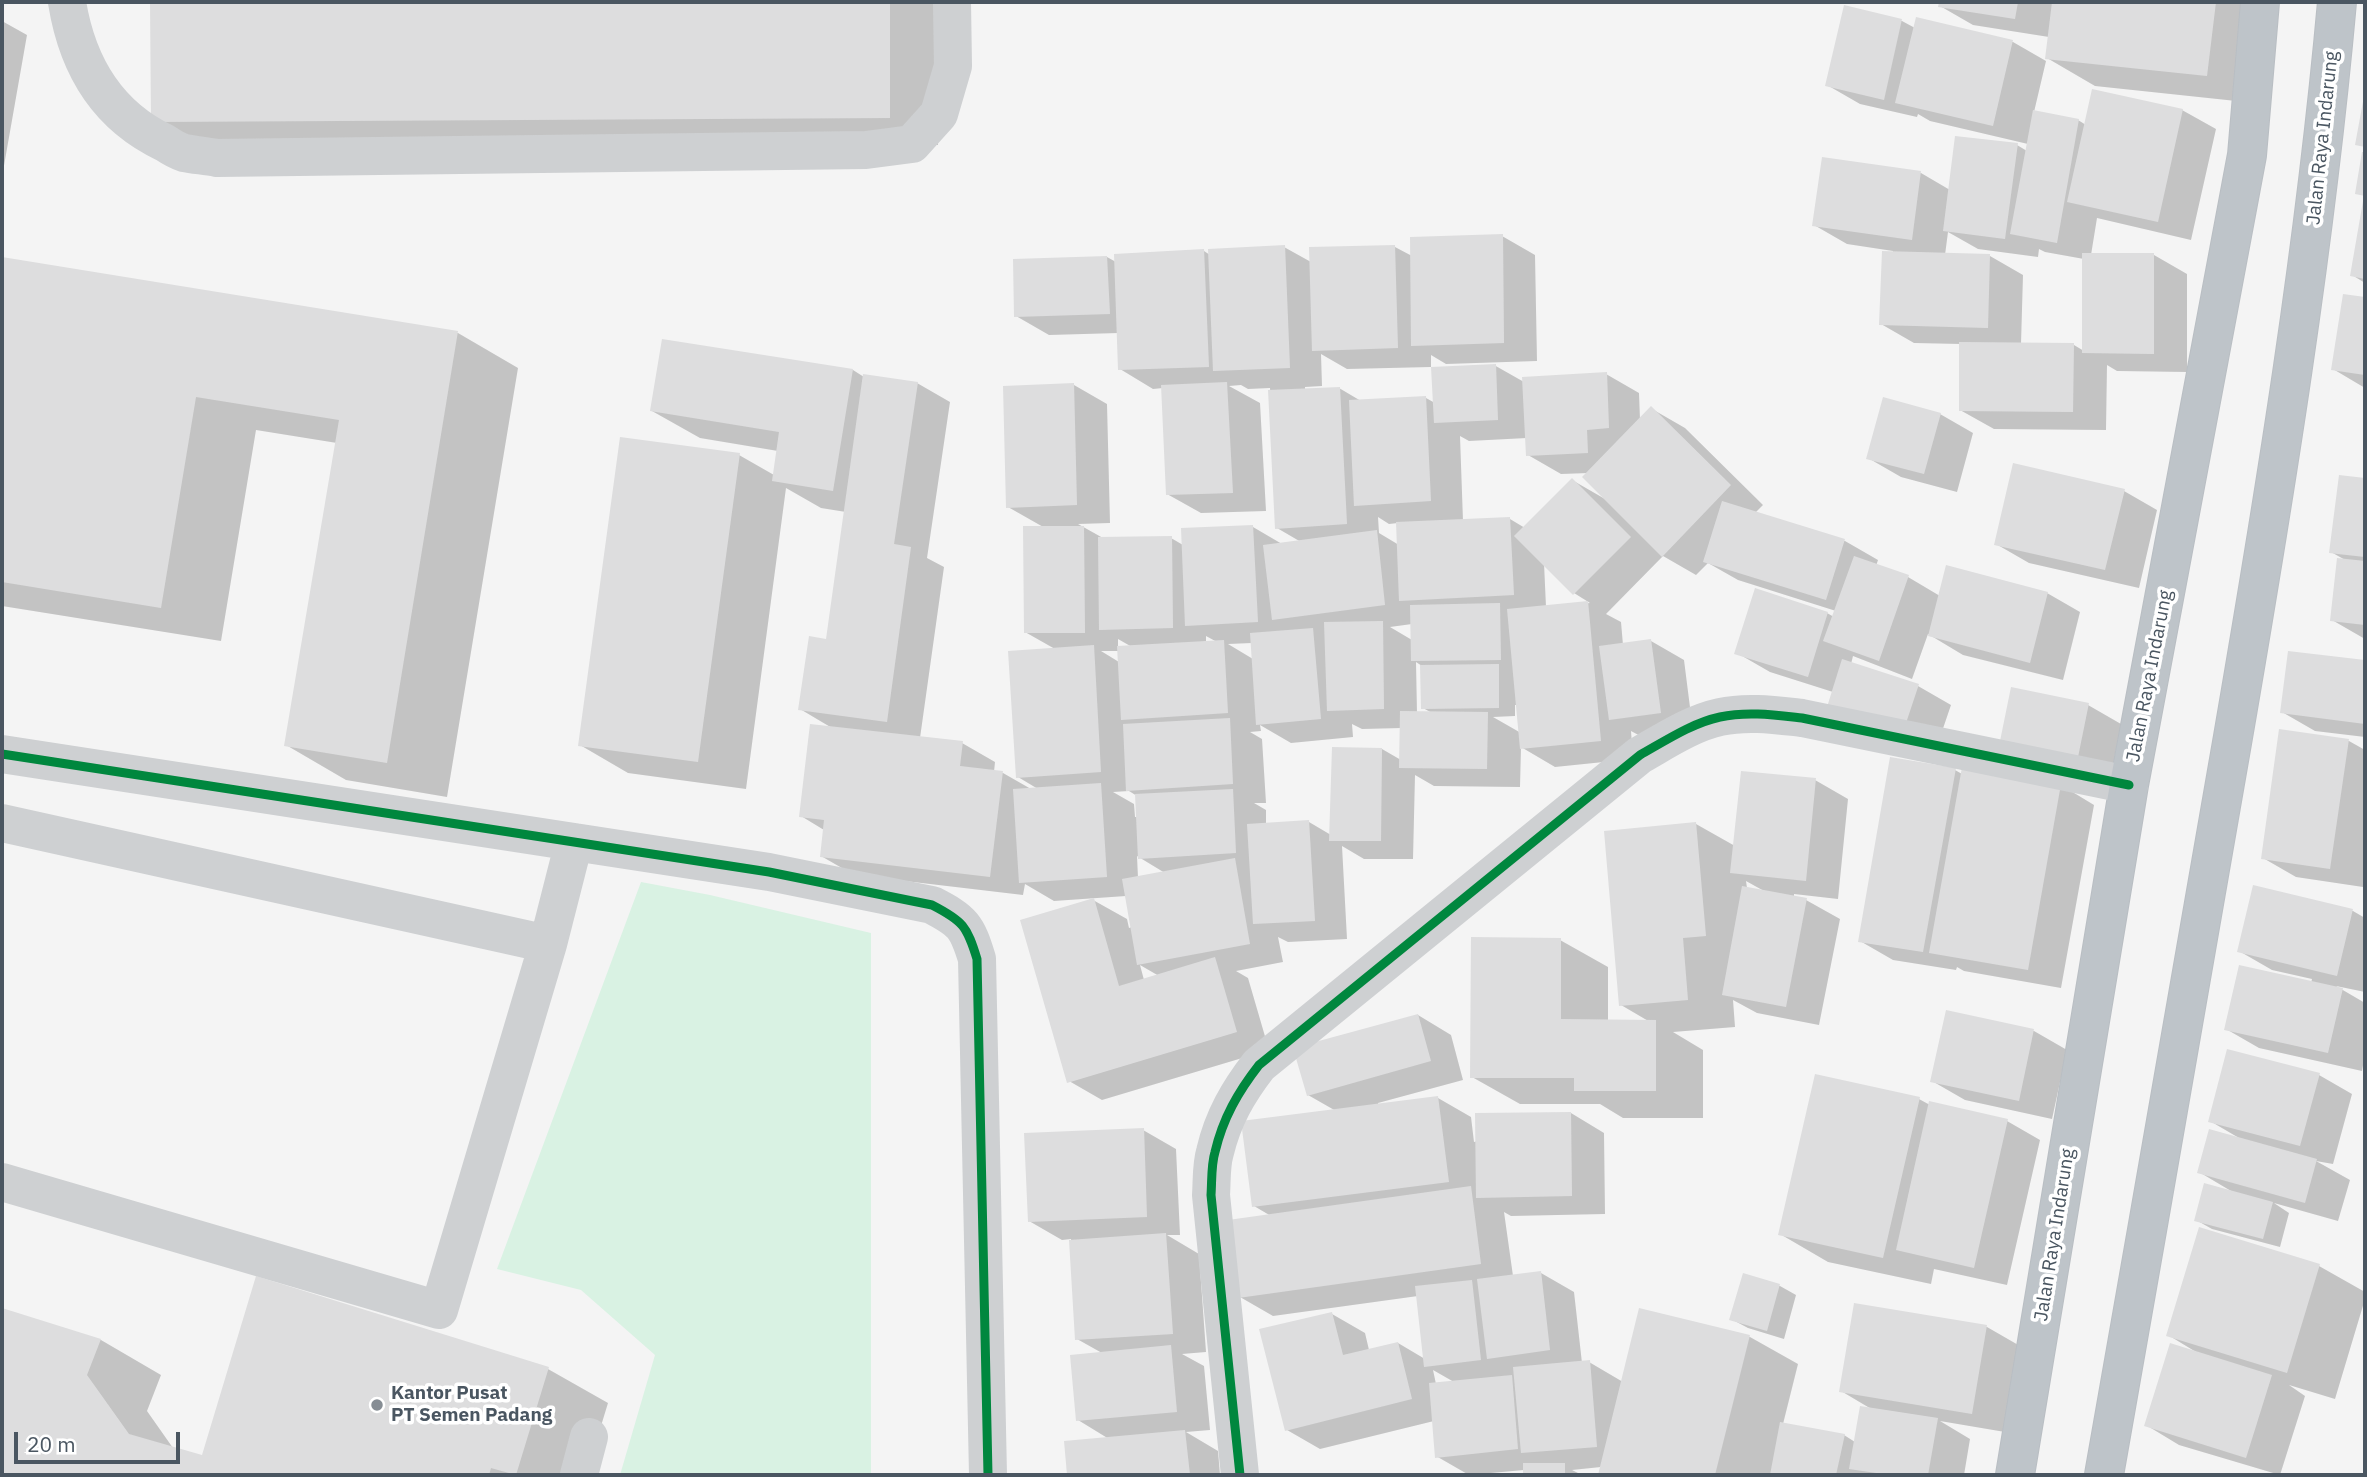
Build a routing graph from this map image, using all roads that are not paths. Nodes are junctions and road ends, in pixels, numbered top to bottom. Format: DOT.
graph roads {
  1 [pos="67,2"];
  2 [pos="952,2"];
  3 [pos="2260,2"];
  4 [pos="2337,2"];
  5 [pos="2,754"];
  6 [pos="2129,785"];
  7 [pos="2,823"];
  8 [pos="574,842"];
  9 [pos="548,944"];
  10 [pos="2,1182"];
  11 [pos="589,1437"];
  12 [pos="579,1475"];
  13 [pos="988,1475"];
  14 [pos="1240,1475"];
  15 [pos="2015,1475"];
  16 [pos="2104,1475"];
  1 -- 2 [label="street"];
  3 -- 6 [label="highway, Jalan Raya Indarung"];
  4 -- 16 [label="highway, Jalan Raya Indarung"];
  5 -- 8 [label="street"];
  6 -- 14 [label="street"];
  6 -- 15 [label="highway, Jalan Raya Indarung"];
  7 -- 9 [label="street"];
  8 -- 9 [label="street"];
  8 -- 13 [label="street"];
  9 -- 10 [label="street"];
  11 -- 12 [label="street"];
}
